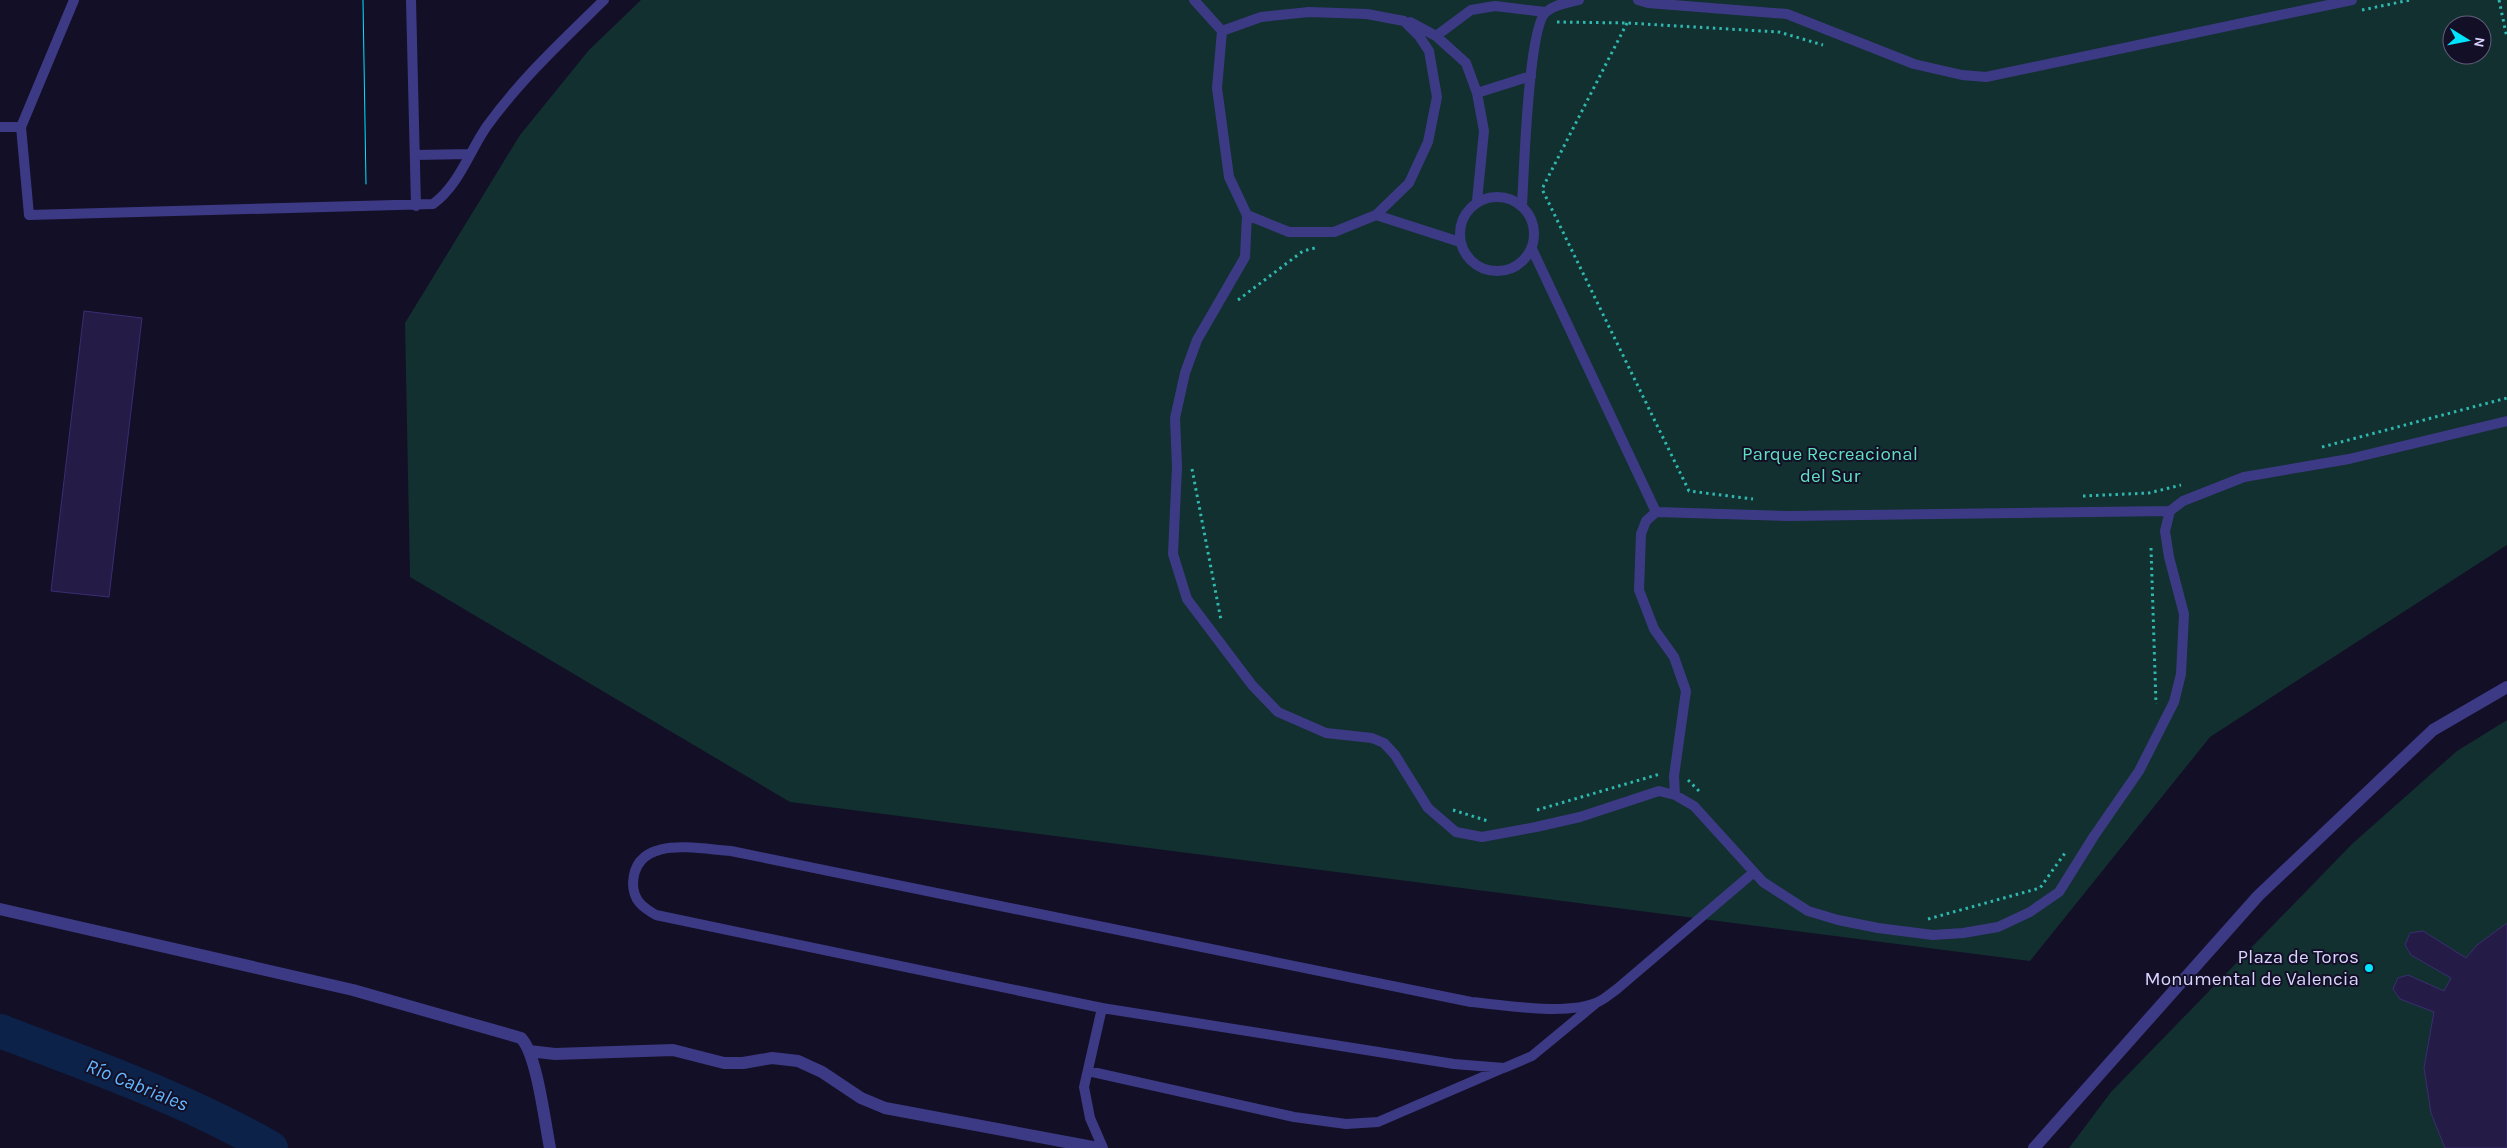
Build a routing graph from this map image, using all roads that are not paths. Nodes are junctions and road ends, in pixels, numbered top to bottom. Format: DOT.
graph roads {
  1 [pos="74,0"];
  2 [pos="411,0"];
  3 [pos="604,0"];
  4 [pos="1194,0"];
  5 [pos="1579,0"];
  6 [pos="1638,0"];
  7 [pos="2352,0"];
  8 [pos="1545,12"];
  9 [pos="1404,21"];
  10 [pos="1222,31"];
  11 [pos="1436,36"];
  12 [pos="1531,76"];
  13 [pos="1477,93"];
  14 [pos="0,127"];
  15 [pos="21,127"];
  16 [pos="470,154"];
  17 [pos="415,155"];
  18 [pos="1477,201"];
  19 [pos="1522,205"];
  20 [pos="416,206"];
  21 [pos="1246,215"];
  22 [pos="1376,215"];
  23 [pos="1460,242"];
  24 [pos="1532,249"];
  25 [pos="2507,420"];
  26 [pos="2170,511"];
  27 [pos="1656,512"];
  28 [pos="2507,687"];
  29 [pos="1675,795"];
  30 [pos="1754,872"];
  31 [pos="0,910"];
  32 [pos="1598,1002"];
  33 [pos="1102,1008"];
  34 [pos="529,1051"];
  35 [pos="1504,1068"];
  36 [pos="1088,1071"];
  37 [pos="550,1148"];
  38 [pos="1098,1148"];
  39 [pos="1103,1148"];
  40 [pos="2034,1148"];
  1 -- 15 [label="lane"];
  2 -- 17 [label="lane"];
  3 -- 16 [label="lane"];
  4 -- 10 [label="lane"];
  5 -- 8 [label="lane"];
  6 -- 7 [label="lane"];
  8 -- 11 [label="lane"];
  8 -- 12 [label="lane"];
  9 -- 10 [label="lane"];
  9 -- 11 [label="lane"];
  9 -- 22 [label="lane"];
  10 -- 21 [label="lane"];
  11 -- 13 [label="lane"];
  12 -- 13 [label="lane"];
  12 -- 19 [label="lane"];
  13 -- 18 [label="lane"];
  14 -- 15 [label="lane"];
  15 -- 20 [label="lane"];
  16 -- 17 [label="lane"];
  16 -- 20 [label="lane"];
  17 -- 20 [label="lane"];
  18 -- 19 [label="lane"];
  18 -- 23 [label="lane"];
  19 -- 24 [label="lane"];
  21 -- 22 [label="lane"];
  21 -- 29 [label="lane"];
  22 -- 23 [label="lane"];
  23 -- 24 [label="lane"];
  24 -- 27 [label="lane"];
  25 -- 26 [label="lane"];
  26 -- 27 [label="lane"];
  26 -- 30 [label="lane"];
  27 -- 29 [label="lane"];
  28 -- 40 [label="street"];
  29 -- 30 [label="lane"];
  30 -- 32 [label="lane"];
  31 -- 34 [label="street"];
  32 -- 33 [label="lane"];
  32 -- 35 [label="lane"];
  33 -- 35 [label="lane"];
  33 -- 36 [label="lane"];
  34 -- 37 [label="street"];
  34 -- 38 [label="street"];
  35 -- 36 [label="lane"];
  36 -- 39 [label="lane"];
}
